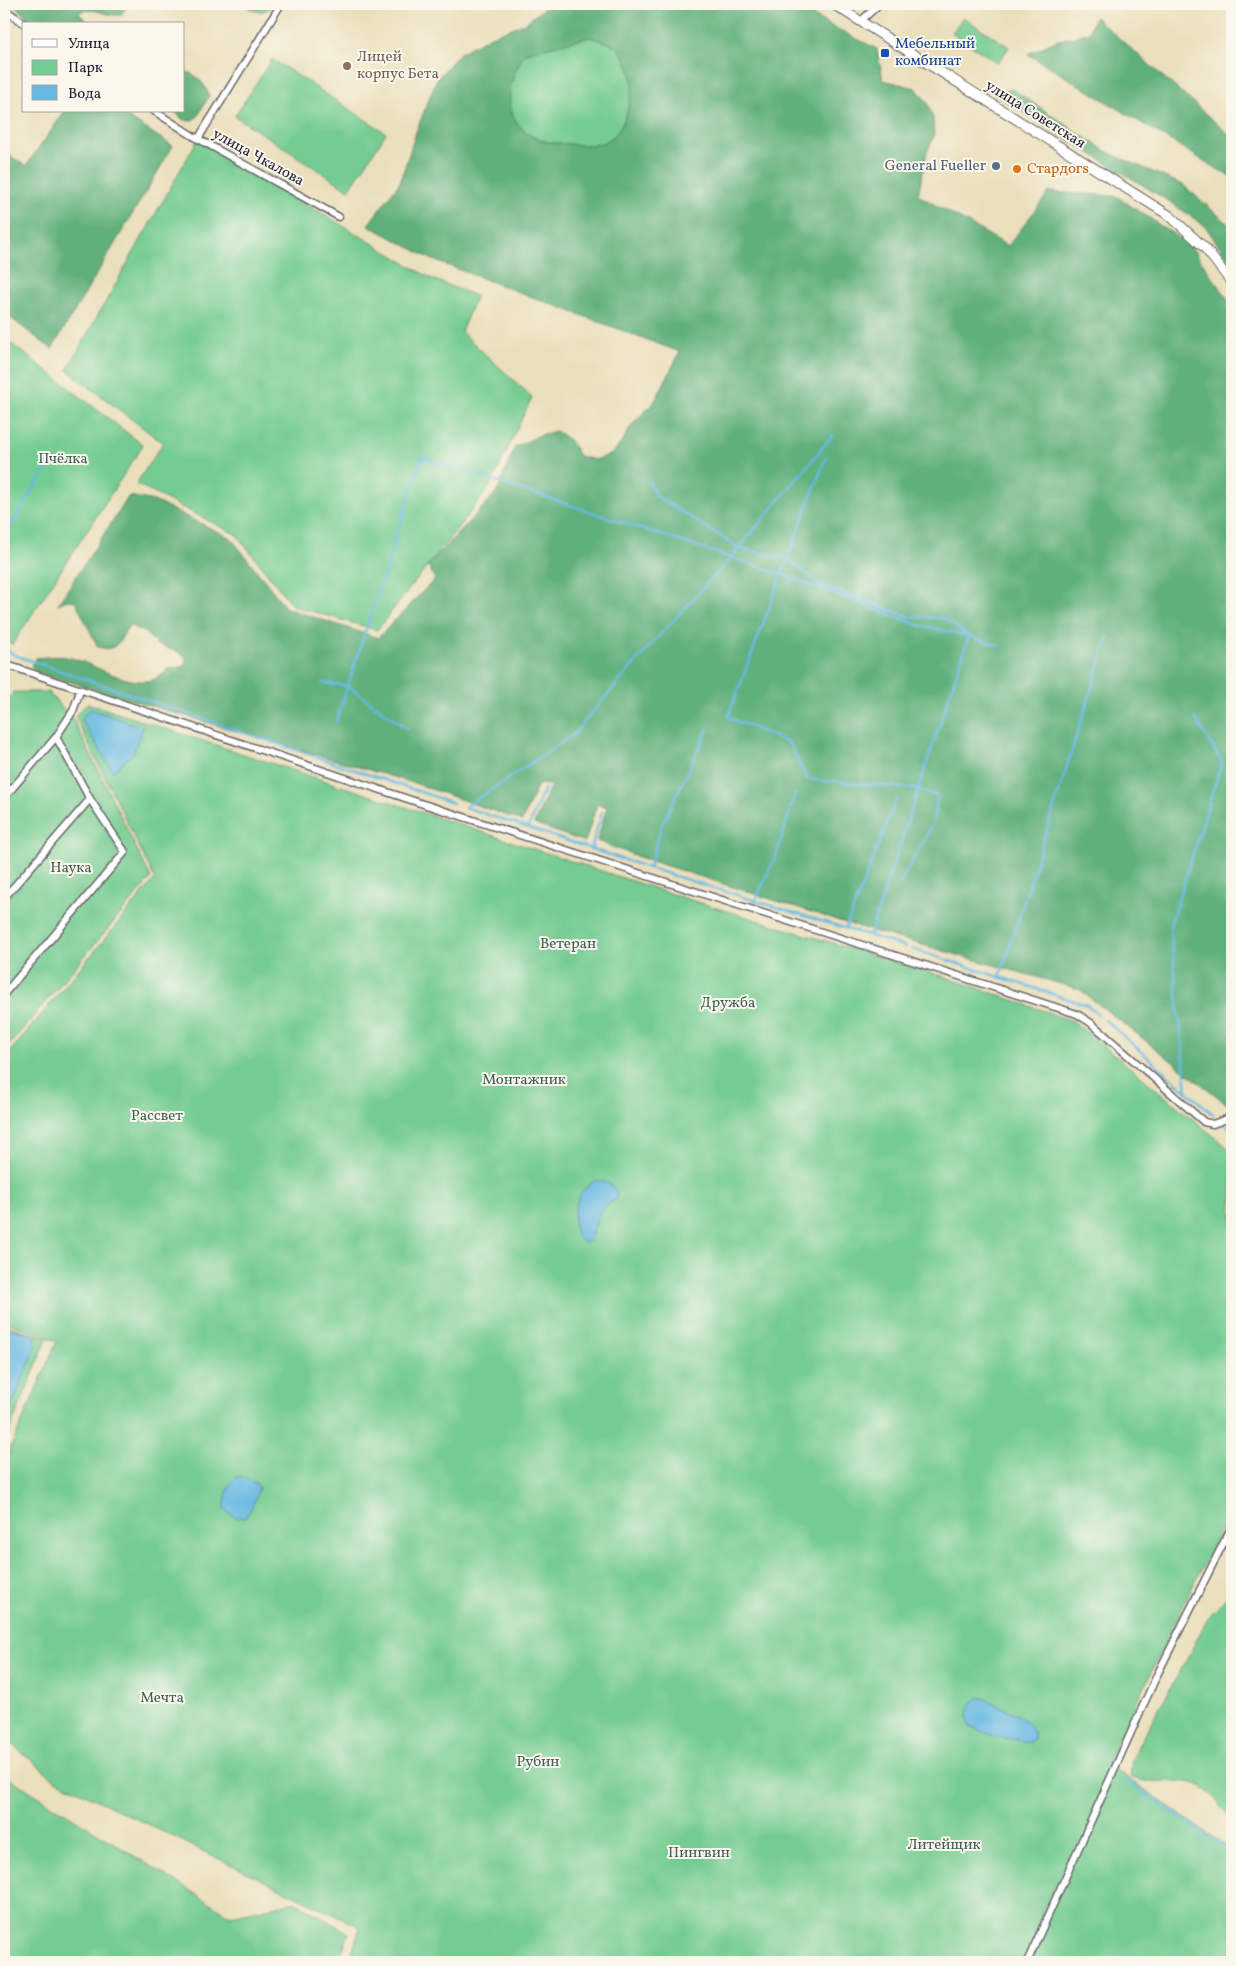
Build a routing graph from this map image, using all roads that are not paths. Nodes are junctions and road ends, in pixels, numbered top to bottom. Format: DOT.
graph roads {
  1 [pos="281,4"];
  2 [pos="833,4"];
  3 [pos="879,4"];
  4 [pos="4,9"];
  5 [pos="861,21"];
  6 [pos="22,22"];
  7 [pos="156,112"];
  8 [pos="198,139"];
  9 [pos="340,217"];
  10 [pos="1232,283"];
  11 [pos="4,664"];
  12 [pos="80,691"];
  13 [pos="56,737"];
  14 [pos="4,798"];
  15 [pos="90,799"];
  16 [pos="4,898"];
  17 [pos="4,994"];
  18 [pos="1232,1117"];
  19 [pos="1232,1526"];
  20 [pos="1027,1962"];
  1 -- 8 [label="street, улица Чкалова"];
  2 -- 5 [label="street, улица Советская"];
  3 -- 5 [label="street"];
  4 -- 6 [label="street"];
  5 -- 10 [label="street, улица Советская"];
  7 -- 8 [label="street"];
  8 -- 9 [label="street, улица Чкалова"];
  11 -- 12 [label="street"];
  12 -- 13 [label="street"];
  12 -- 18 [label="street"];
  13 -- 14 [label="street"];
  13 -- 15 [label="street"];
  15 -- 16 [label="street"];
  15 -- 17 [label="street"];
  19 -- 20 [label="street"];
}
